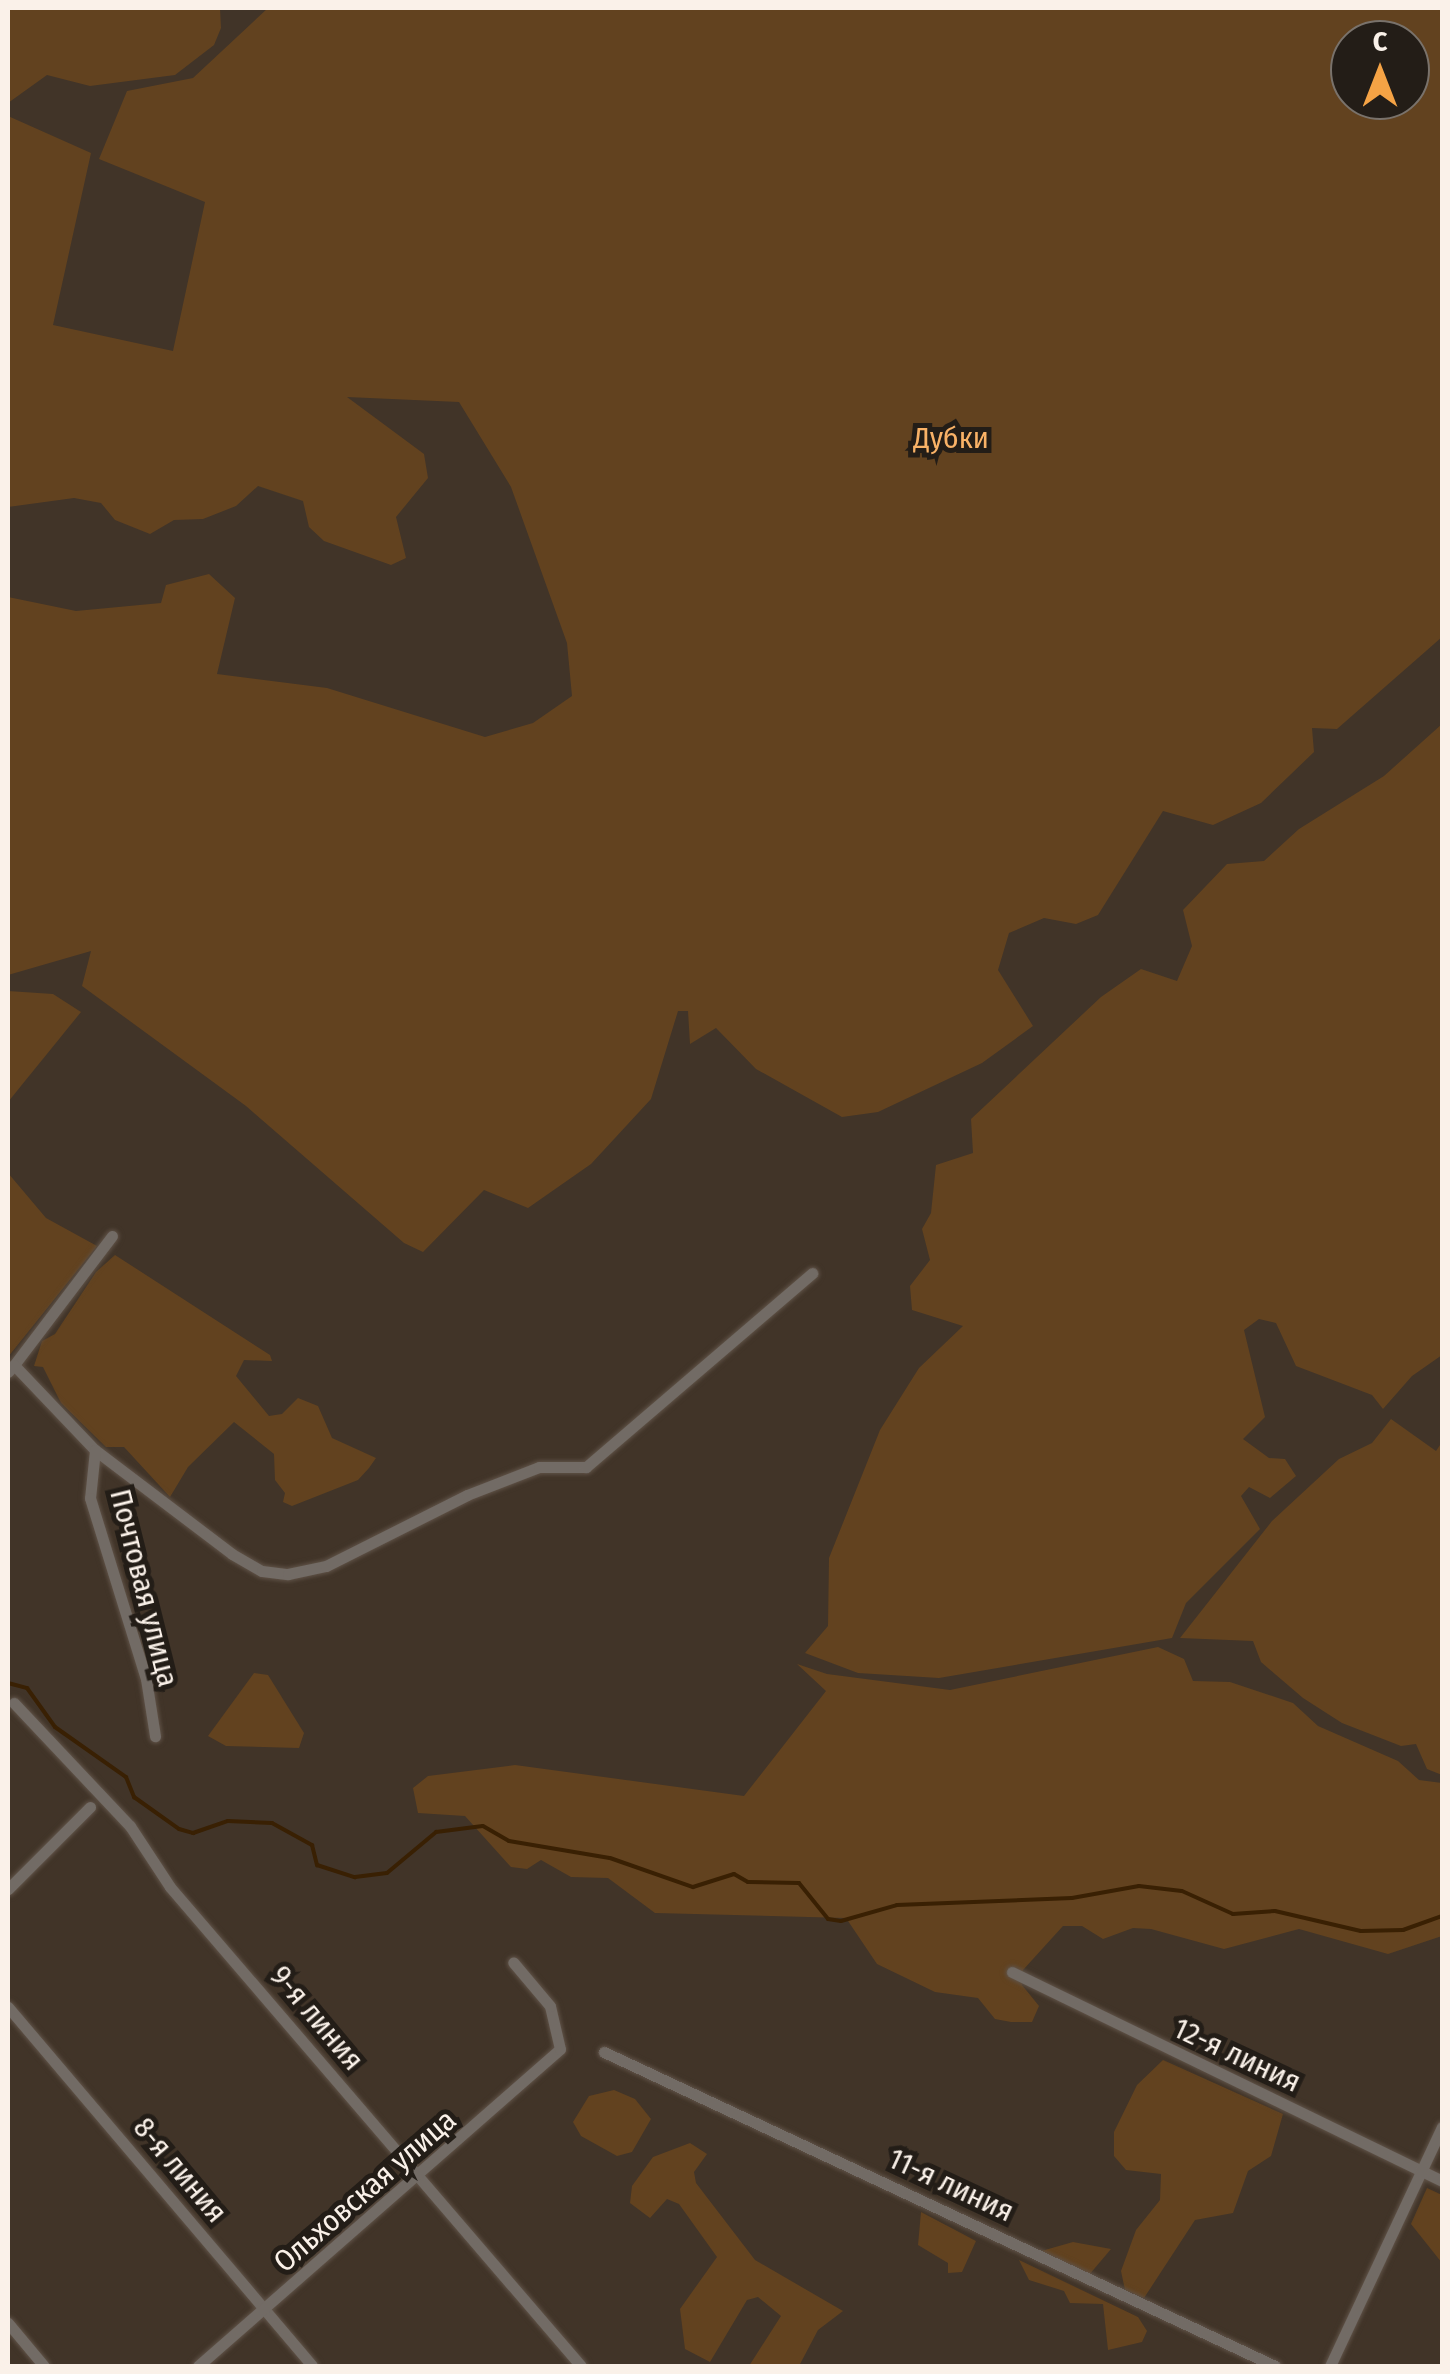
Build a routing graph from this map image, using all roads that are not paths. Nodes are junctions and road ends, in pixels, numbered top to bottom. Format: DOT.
graph roads {
  1 [pos="112,1236"];
  2 [pos="812,1273"];
  3 [pos="11,1369"];
  4 [pos="96,1450"];
  5 [pos="14,1704"];
  6 [pos="155,1736"];
  7 [pos="90,1807"];
  8 [pos="8,1889"];
  9 [pos="513,1962"];
  10 [pos="1012,1972"];
  11 [pos="8,2007"];
  12 [pos="604,2052"];
  13 [pos="1442,2127"];
  14 [pos="1422,2171"];
  15 [pos="421,2175"];
  16 [pos="1442,2181"];
  17 [pos="264,2310"];
  18 [pos="8,2324"];
  19 [pos="44,2366"];
  20 [pos="198,2366"];
  21 [pos="312,2366"];
  22 [pos="581,2366"];
  23 [pos="1276,2366"];
  24 [pos="1330,2366"];
  1 -- 3 [label="street"];
  2 -- 4 [label="street"];
  3 -- 4 [label="street"];
  4 -- 6 [label="street, Почтовая улица"];
  5 -- 15 [label="street, 9-я линия"];
  7 -- 8 [label="street"];
  9 -- 15 [label="street, Ольховская улица"];
  10 -- 14 [label="street, 12-я линия"];
  11 -- 17 [label="street, 8-я линия"];
  12 -- 23 [label="street, 11-я линия"];
  13 -- 14 [label="street"];
  14 -- 16 [label="street, 12-я линия"];
  14 -- 24 [label="street"];
  15 -- 17 [label="street, Ольховская улица"];
  15 -- 22 [label="street, 9-я линия"];
  17 -- 20 [label="street, Ольховская улица"];
  17 -- 21 [label="street, 8-я линия"];
  18 -- 19 [label="street"];
}
